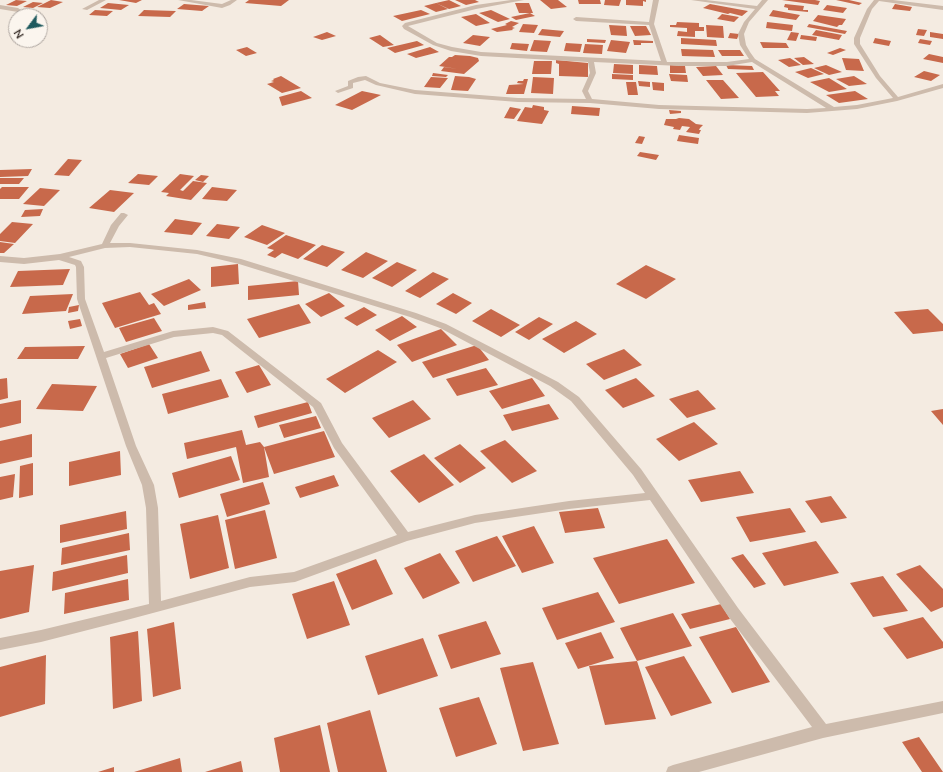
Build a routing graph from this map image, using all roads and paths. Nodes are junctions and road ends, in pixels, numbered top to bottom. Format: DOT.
graph roads {
  1 [pos="103,0"];
  2 [pos="181,0"];
  3 [pos="234,0"];
  4 [pos="521,0"];
  5 [pos="656,0"];
  6 [pos="694,0"];
  7 [pos="764,0"];
  8 [pos="877,0"];
  9 [pos="881,0"];
  10 [pos="757,8"];
  11 [pos="943,8"];
  12 [pos="85,9"];
  13 [pos="576,20"];
  14 [pos="651,24"];
  15 [pos="591,60"];
  16 [pos="753,60"];
  17 [pos="665,64"];
  18 [pos="943,86"];
  19 [pos="338,90"];
  20 [pos="897,99"];
  21 [pos="590,101"];
  22 [pos="833,109"];
  23 [pos="124,215"];
  24 [pos="105,246"];
  25 [pos="84,252"];
  26 [pos="60,257"];
  27 [pos="0,259"];
  28 [pos="78,263"];
  29 [pos="101,356"];
  30 [pos="653,496"];
  31 [pos="405,537"];
  32 [pos="155,606"];
  33 [pos="0,644"];
  34 [pos="943,707"];
  35 [pos="823,731"];
  36 [pos="673,772"];
  1 -- 12 [label="street"];
  2 -- 3 [label="street"];
  4 -- 15 [label="street"];
  5 -- 14 [label="street"];
  6 -- 10 [label="street"];
  7 -- 10 [label="street"];
  8 -- 20 [label="street"];
  9 -- 11 [label="street"];
  10 -- 16 [label="street"];
  13 -- 14 [label="street"];
  14 -- 17 [label="street"];
  15 -- 17 [label="street"];
  15 -- 21 [label="street"];
  16 -- 17 [label="street"];
  16 -- 22 [label="street"];
  18 -- 20 [label="street"];
  19 -- 21 [label="street"];
  20 -- 22 [label="street"];
  21 -- 22 [label="street"];
  23 -- 24 [label="street"];
  24 -- 25 [label="street"];
  24 -- 30 [label="street"];
  25 -- 26 [label="street"];
  25 -- 28 [label="street"];
  26 -- 27 [label="street"];
  26 -- 28 [label="street"];
  28 -- 29 [label="street"];
  29 -- 31 [label="street"];
  29 -- 32 [label="street"];
  30 -- 31 [label="street"];
  30 -- 35 [label="street"];
  31 -- 32 [label="street"];
  32 -- 33 [label="street"];
  34 -- 35 [label="street"];
  35 -- 36 [label="street"];
}
